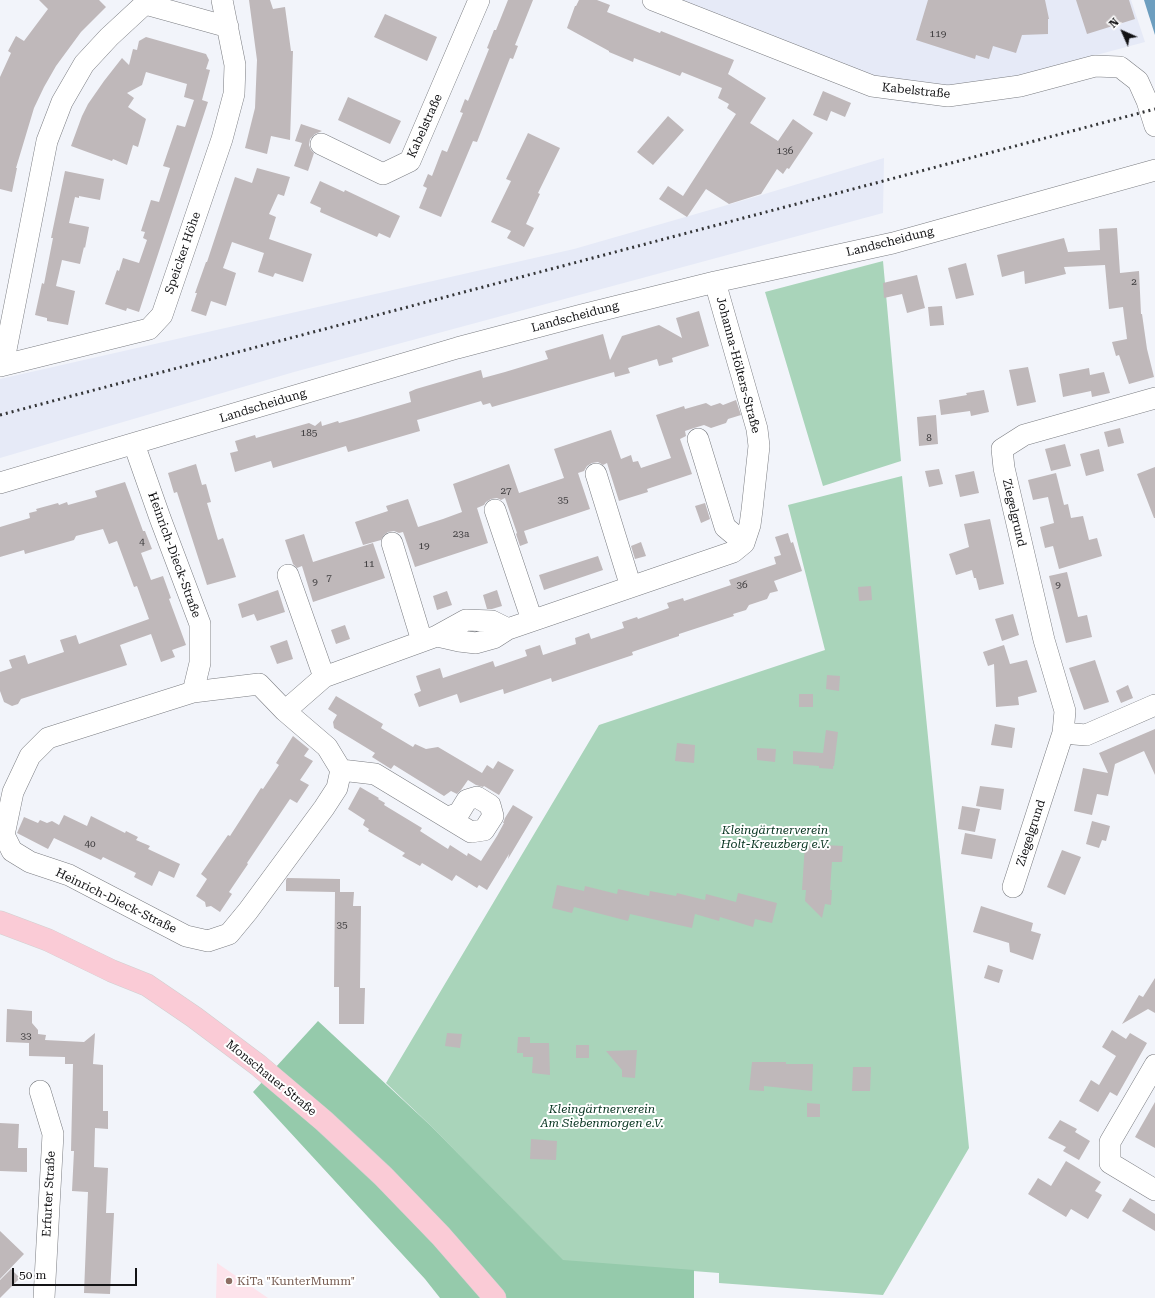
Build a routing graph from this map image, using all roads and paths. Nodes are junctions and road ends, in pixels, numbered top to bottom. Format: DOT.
graph roads {
  1 [pos="222,0"];
  2 [pos="479,0"];
  3 [pos="653,0"];
  4 [pos="147,2"];
  5 [pos="228,27"];
  6 [pos="1155,126"];
  7 [pos="321,144"];
  8 [pos="1155,170"];
  9 [pos="715,282"];
  10 [pos="2,366"];
  11 [pos="1155,398"];
  12 [pos="698,439"];
  13 [pos="134,444"];
  14 [pos="596,474"];
  15 [pos="0,483"];
  16 [pos="495,510"];
  17 [pos="392,543"];
  18 [pos="744,543"];
  19 [pos="288,575"];
  20 [pos="631,587"];
  21 [pos="532,620"];
  22 [pos="430,638"];
  23 [pos="324,678"];
  24 [pos="193,692"];
  25 [pos="1155,705"];
  26 [pos="286,711"];
  27 [pos="1063,733"];
  28 [pos="341,770"];
  29 [pos="448,817"];
  30 [pos="1013,887"];
  31 [pos="0,922"];
  32 [pos="1155,1065"];
  33 [pos="40,1091"];
  34 [pos="1155,1190"];
  35 [pos="44,1298"];
  36 [pos="495,1298"];
  1 -- 5 [label="street, Speicker Höhe"];
  2 -- 7 [label="street, Kabelstraße"];
  3 -- 6 [label="street, Kabelstraße"];
  4 -- 5 [label="street, Speicker Höhe"];
  4 -- 10 [label="street, Speicker Höhe"];
  5 -- 10 [label="street, Speicker Höhe"];
  8 -- 9 [label="street, Landscheidung"];
  9 -- 13 [label="street, Landscheidung"];
  9 -- 18 [label="street, Johanna-Hölters-Straße"];
  11 -- 27 [label="street, Ziegelgrund"];
  12 -- 18 [label="street"];
  13 -- 15 [label="street, Landscheidung"];
  13 -- 24 [label="street, Heinrich-Dieck-Straße"];
  14 -- 20 [label="street"];
  16 -- 21 [label="street"];
  17 -- 22 [label="street"];
  18 -- 20 [label="street"];
  19 -- 23 [label="street"];
  20 -- 21 [label="street"];
  21 -- 22 [label="street"];
  22 -- 23 [label="street"];
  23 -- 26 [label="street"];
  24 -- 26 [label="street, Heinrich-Dieck-Straße"];
  24 -- 28 [label="street, Heinrich-Dieck-Straße"];
  25 -- 27 [label="street"];
  26 -- 28 [label="street, Heinrich-Dieck-Straße"];
  27 -- 30 [label="street, Ziegelgrund"];
  28 -- 29 [label="street"];
  31 -- 36 [label="main road, Monschauer Straße"];
  32 -- 34 [label="street"];
  33 -- 35 [label="street, Erfurter Straße"];
}
